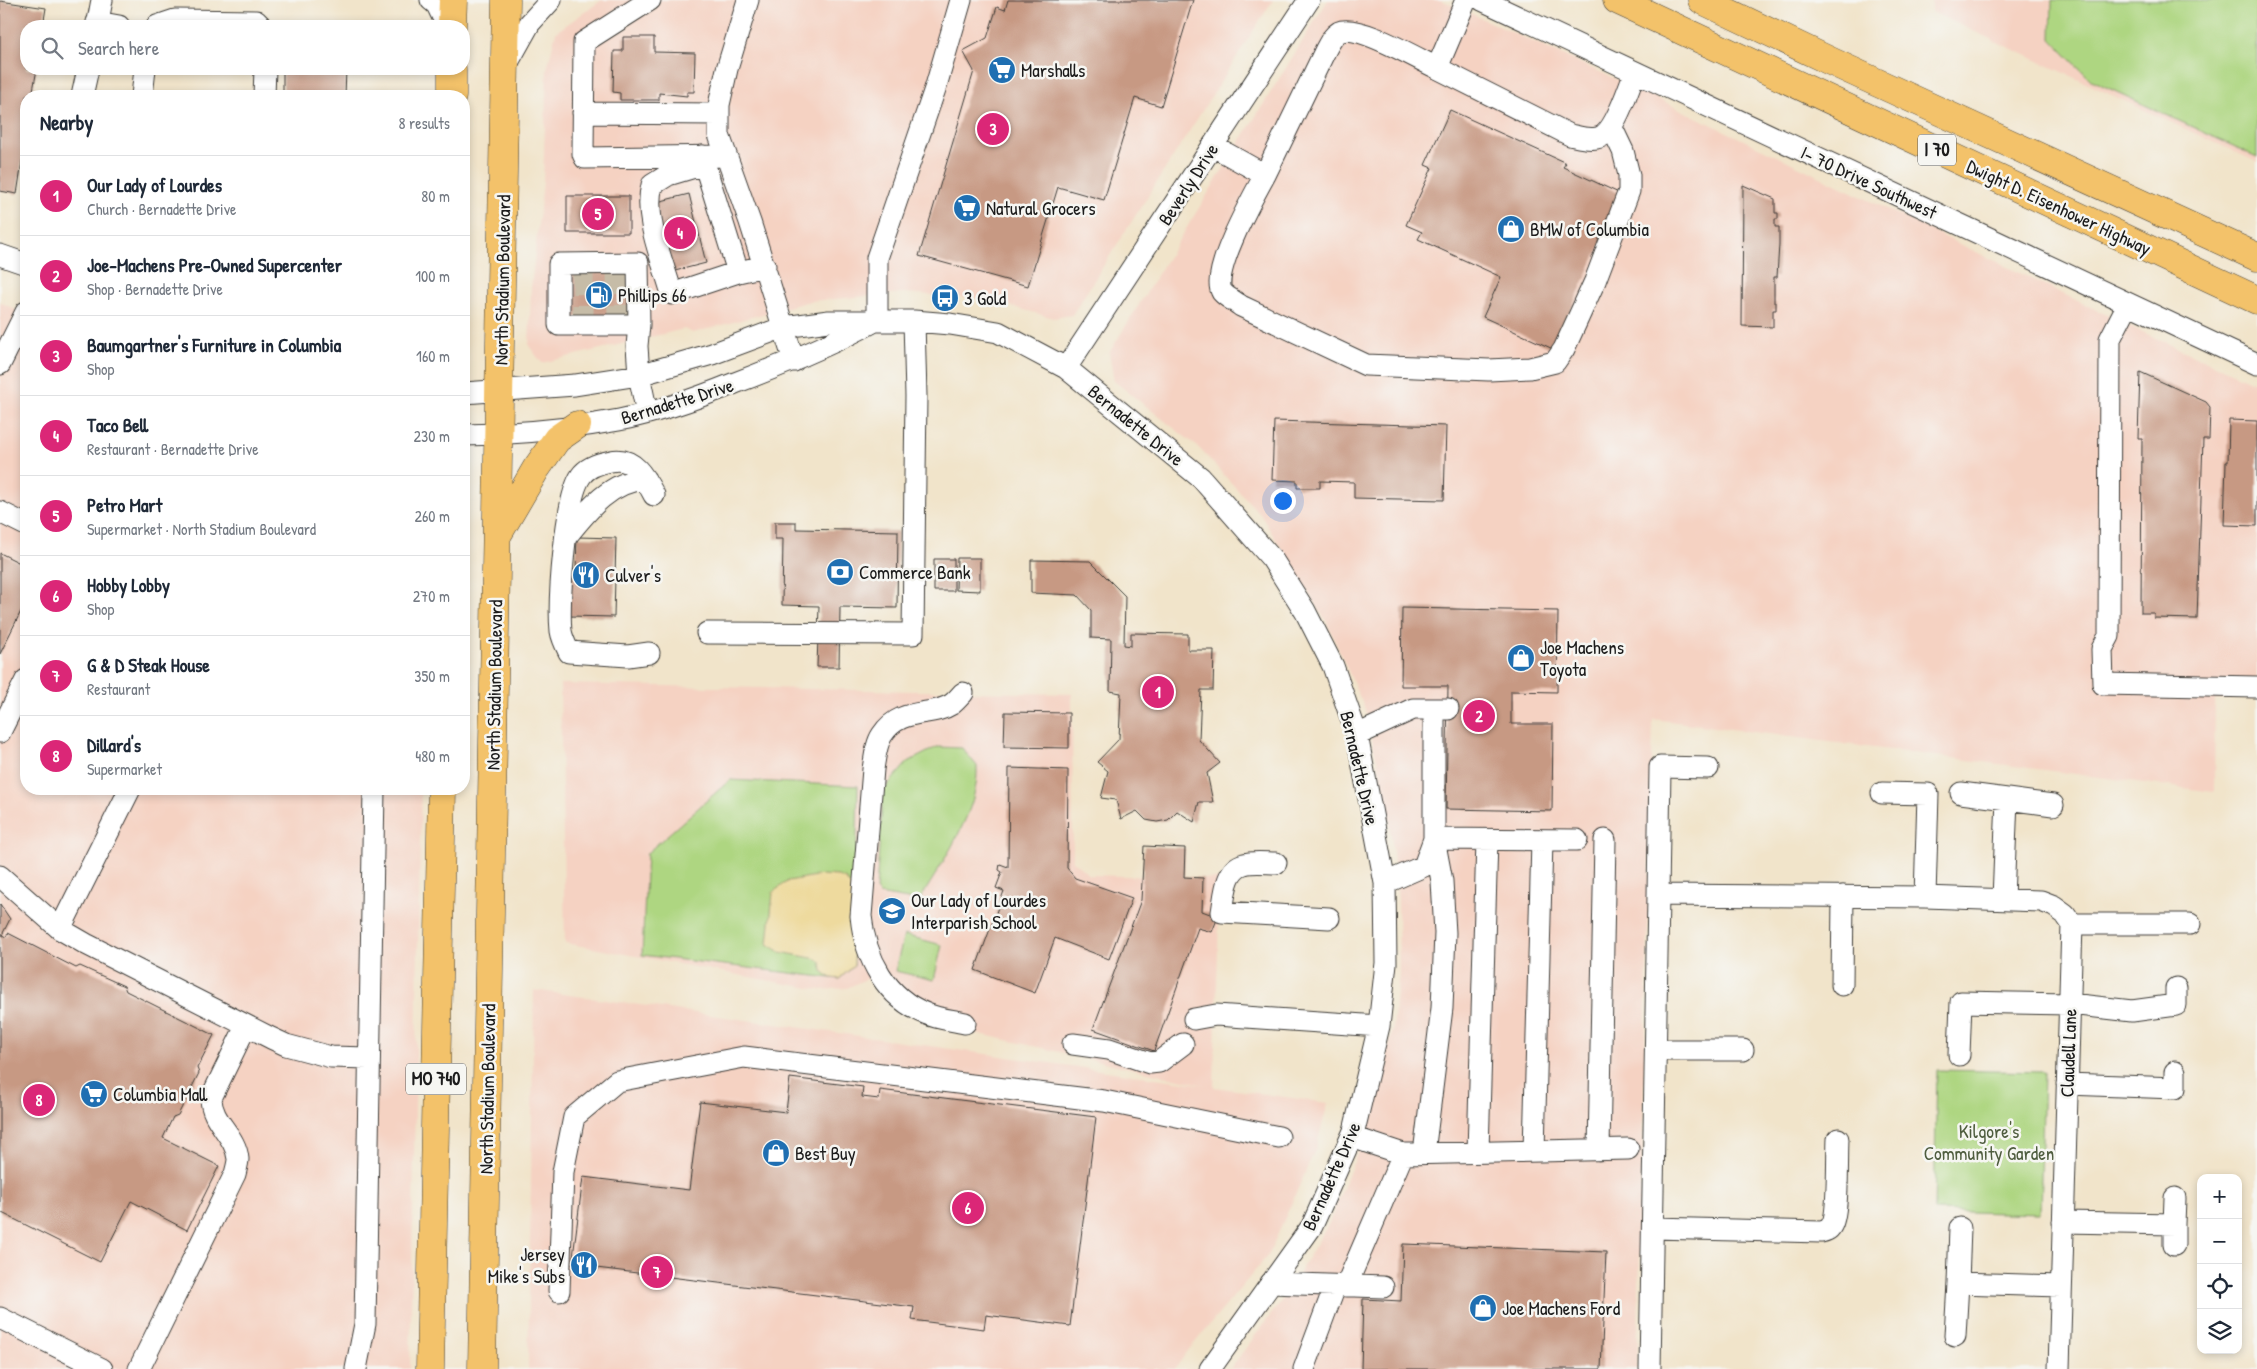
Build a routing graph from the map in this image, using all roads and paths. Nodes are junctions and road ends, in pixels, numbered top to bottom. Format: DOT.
graph roads {
  1 [pos="102,0"];
  2 [pos="431,0"];
  3 [pos="453,0"];
  4 [pos="506,0"];
  5 [pos="551,0"];
  6 [pos="650,0"];
  7 [pos="748,0"];
  8 [pos="961,0"];
  9 [pos="1309,0"];
  10 [pos="1466,0"];
  11 [pos="1482,0"];
  12 [pos="1617,0"];
  13 [pos="1702,0"];
  14 [pos="98,20"];
  15 [pos="444,20"];
  16 [pos="452,20"];
  17 [pos="506,66"];
  18 [pos="1437,68"];
  19 [pos="1635,72"];
  20 [pos="87,75"];
  21 [pos="144,75"];
  22 [pos="264,75"];
  23 [pos="452,75"];
  24 [pos="83,90"];
  25 [pos="143,90"];
  26 [pos="264,90"];
  27 [pos="452,90"];
  28 [pos="583,112"];
  29 [pos="719,114"];
  30 [pos="1612,128"];
  31 [pos="1213,146"];
  32 [pos="726,156"];
  33 [pos="704,160"];
  34 [pos="1265,175"];
  35 [pos="736,185"];
  36 [pos="714,192"];
  37 [pos="0,255"];
  38 [pos="2257,257"];
  39 [pos="20,262"];
  40 [pos="765,266"];
  41 [pos="738,272"];
  42 [pos="2257,300"];
  43 [pos="2128,304"];
  44 [pos="877,320"];
  45 [pos="914,321"];
  46 [pos="625,323"];
  47 [pos="20,324"];
  48 [pos="784,327"];
  49 [pos="794,361"];
  50 [pos="0,364"];
  51 [pos="2257,364"];
  52 [pos="1066,368"];
  53 [pos="639,375"];
  54 [pos="500,392"];
  55 [pos="470,393"];
  56 [pos="647,413"];
  57 [pos="577,425"];
  58 [pos="470,435"];
  59 [pos="499,435"];
  60 [pos="0,512"];
  61 [pos="20,522"];
  62 [pos="497,535"];
  63 [pos="565,537"];
  64 [pos="706,633"];
  65 [pos="649,653"];
  66 [pos="2257,687"];
  67 [pos="20,692"];
  68 [pos="963,693"];
  69 [pos="0,732"];
  70 [pos="1357,735"];
  71 [pos="1708,768"];
  72 [pos="1882,794"];
  73 [pos="1961,794"];
  74 [pos="127,795"];
  75 [pos="374,795"];
  76 [pos="442,795"];
  77 [pos="2007,798"];
  78 [pos="2053,805"];
  79 [pos="1434,839"];
  80 [pos="1487,840"];
  81 [pos="1542,840"];
  82 [pos="1577,840"];
  83 [pos="1605,840"];
  84 [pos="1276,863"];
  85 [pos="0,876"];
  86 [pos="1385,882"];
  87 [pos="1658,895"];
  88 [pos="1842,896"];
  89 [pos="1925,897"];
  90 [pos="2003,899"];
  91 [pos="1329,918"];
  92 [pos="2072,924"];
  93 [pos="2190,924"];
  94 [pos="60,929"];
  95 [pos="1842,985"];
  96 [pos="2176,988"];
  97 [pos="2070,1004"];
  98 [pos="1194,1019"];
  99 [pos="965,1023"];
  100 [pos="246,1026"];
  101 [pos="1379,1026"];
  102 [pos="1073,1044"];
  103 [pos="1183,1044"];
  104 [pos="1656,1050"];
  105 [pos="1743,1050"];
  106 [pos="1959,1055"];
  107 [pos="368,1058"];
  108 [pos="2067,1084"];
  109 [pos="2175,1088"];
  110 [pos="1279,1137"];
  111 [pos="1352,1137"];
  112 [pos="1838,1138"];
  113 [pos="1628,1149"];
  114 [pos="1599,1150"];
  115 [pos="1534,1151"];
  116 [pos="1478,1152"];
  117 [pos="1424,1153"];
  118 [pos="1403,1154"];
  119 [pos="2175,1198"];
  120 [pos="2063,1222"];
  121 [pos="1653,1228"];
  122 [pos="1960,1228"];
  123 [pos="1271,1283"];
  124 [pos="1958,1283"];
  125 [pos="1340,1286"];
  126 [pos="2061,1286"];
  127 [pos="1383,1287"];
  128 [pos="559,1290"];
  129 [pos="0,1318"];
  130 [pos="1955,1336"];
  131 [pos="102,1369"];
  132 [pos="139,1369"];
  133 [pos="356,1369"];
  134 [pos="430,1369"];
  135 [pos="482,1369"];
  136 [pos="1210,1369"];
  137 [pos="1304,1369"];
  138 [pos="1650,1369"];
  139 [pos="2058,1369"];
  1 -- 14 [label="street"];
  2 -- 15 [label="street"];
  3 -- 16 [label="main road"];
  4 -- 17 [label="main road, North Stadium Boulevard / MO 740"];
  5 -- 17 [label="street"];
  6 -- 28 [label="street"];
  7 -- 29 [label="street"];
  8 -- 44 [label="street"];
  9 -- 31 [label="street, Beverly Drive"];
  10 -- 18 [label="street"];
  11 -- 19 [label="street, I- 70 Drive Southwest"];
  12 -- 42 [label="main road, Dwight D. Eisenhower Highway / I 70"];
  13 -- 38 [label="main road, Dwight D. Eisenhower Highway / I 70"];
  17 -- 54 [label="main road, North Stadium Boulevard / MO 740"];
  18 -- 30 [label="street"];
  18 -- 34 [label="street"];
  19 -- 30 [label="street"];
  19 -- 43 [label="street, I- 70 Drive Southwest"];
  20 -- 24 [label="street"];
  21 -- 25 [label="street"];
  22 -- 26 [label="street"];
  23 -- 27 [label="main road"];
  28 -- 29 [label="street"];
  28 -- 33 [label="street"];
  29 -- 32 [label="street"];
  30 -- 34 [label="street"];
  31 -- 34 [label="street"];
  31 -- 52 [label="street, Beverly Drive"];
  32 -- 33 [label="street"];
  32 -- 35 [label="street"];
  33 -- 36 [label="street"];
  33 -- 41 [label="street"];
  35 -- 36 [label="street"];
  35 -- 40 [label="street"];
  36 -- 41 [label="street"];
  37 -- 39 [label="street"];
  40 -- 41 [label="street"];
  40 -- 48 [label="street"];
  43 -- 51 [label="street, I- 70 Drive Southwest"];
  43 -- 66 [label="street"];
  44 -- 45 [label="street, Bernadette Drive"];
  44 -- 48 [label="street, Bernadette Drive"];
  44 -- 49 [label="street, Bernadette Drive"];
  45 -- 52 [label="street, Bernadette Drive"];
  45 -- 64 [label="street"];
  46 -- 46 [label="street"];
  46 -- 53 [label="street"];
  47 -- 50 [label="street"];
  48 -- 49 [label="street"];
  48 -- 53 [label="street, Bernadette Drive"];
  49 -- 56 [label="street, Bernadette Drive"];
  52 -- 70 [label="street, Bernadette Drive"];
  53 -- 54 [label="street, Bernadette Drive"];
  53 -- 56 [label="street"];
  54 -- 55 [label="street, Bernadette Drive"];
  54 -- 59 [label="main road, North Stadium Boulevard / MO 740"];
  56 -- 57 [label="street, Bernadette Drive"];
  57 -- 59 [label="street, Bernadette Drive"];
  57 -- 62 [label="main road"];
  58 -- 59 [label="street, Bernadette Drive"];
  59 -- 62 [label="main road, North Stadium Boulevard / MO 740"];
  60 -- 61 [label="street"];
  62 -- 135 [label="main road, North Stadium Boulevard / MO 740"];
  63 -- 63 [label="street"];
  63 -- 65 [label="street"];
  67 -- 69 [label="street"];
  68 -- 99 [label="street"];
  70 -- 79 [label="street"];
  70 -- 86 [label="street, Bernadette Drive"];
  71 -- 87 [label="street"];
  72 -- 89 [label="street"];
  73 -- 77 [label="street"];
  74 -- 94 [label="street"];
  75 -- 107 [label="street"];
  76 -- 134 [label="main road, MO 740"];
  77 -- 78 [label="street"];
  77 -- 90 [label="street"];
  79 -- 80 [label="street"];
  79 -- 86 [label="street"];
  79 -- 117 [label="street"];
  80 -- 81 [label="street"];
  80 -- 116 [label="street"];
  81 -- 82 [label="street"];
  81 -- 115 [label="street"];
  83 -- 114 [label="street"];
  84 -- 91 [label="street"];
  85 -- 94 [label="street"];
  86 -- 101 [label="street, Bernadette Drive"];
  87 -- 88 [label="street"];
  87 -- 104 [label="street"];
  88 -- 89 [label="street"];
  88 -- 95 [label="street"];
  89 -- 90 [label="street"];
  90 -- 92 [label="street"];
  92 -- 93 [label="street"];
  92 -- 97 [label="street, Claudell Lane"];
  94 -- 100 [label="street"];
  96 -- 97 [label="street"];
  97 -- 106 [label="street"];
  97 -- 108 [label="street, Claudell Lane"];
  98 -- 101 [label="street"];
  100 -- 107 [label="street"];
  100 -- 132 [label="street"];
  101 -- 111 [label="street, Bernadette Drive"];
  102 -- 103 [label="street"];
  104 -- 105 [label="street"];
  104 -- 121 [label="street"];
  107 -- 133 [label="street"];
  108 -- 109 [label="street"];
  108 -- 120 [label="street, Claudell Lane"];
  110 -- 128 [label="street"];
  111 -- 118 [label="street"];
  111 -- 123 [label="street, Bernadette Drive"];
  112 -- 121 [label="street"];
  113 -- 114 [label="street"];
  114 -- 115 [label="street"];
  115 -- 116 [label="street"];
  116 -- 117 [label="street"];
  117 -- 118 [label="street"];
  118 -- 125 [label="street"];
  119 -- 120 [label="street"];
  120 -- 126 [label="street, Claudell Lane"];
  121 -- 138 [label="street"];
  122 -- 124 [label="street"];
  123 -- 125 [label="street"];
  123 -- 136 [label="street, Bernadette Drive"];
  124 -- 126 [label="street"];
  124 -- 130 [label="street"];
  125 -- 127 [label="street"];
  125 -- 137 [label="street"];
  126 -- 139 [label="street, Claudell Lane"];
  129 -- 131 [label="street"];
}
